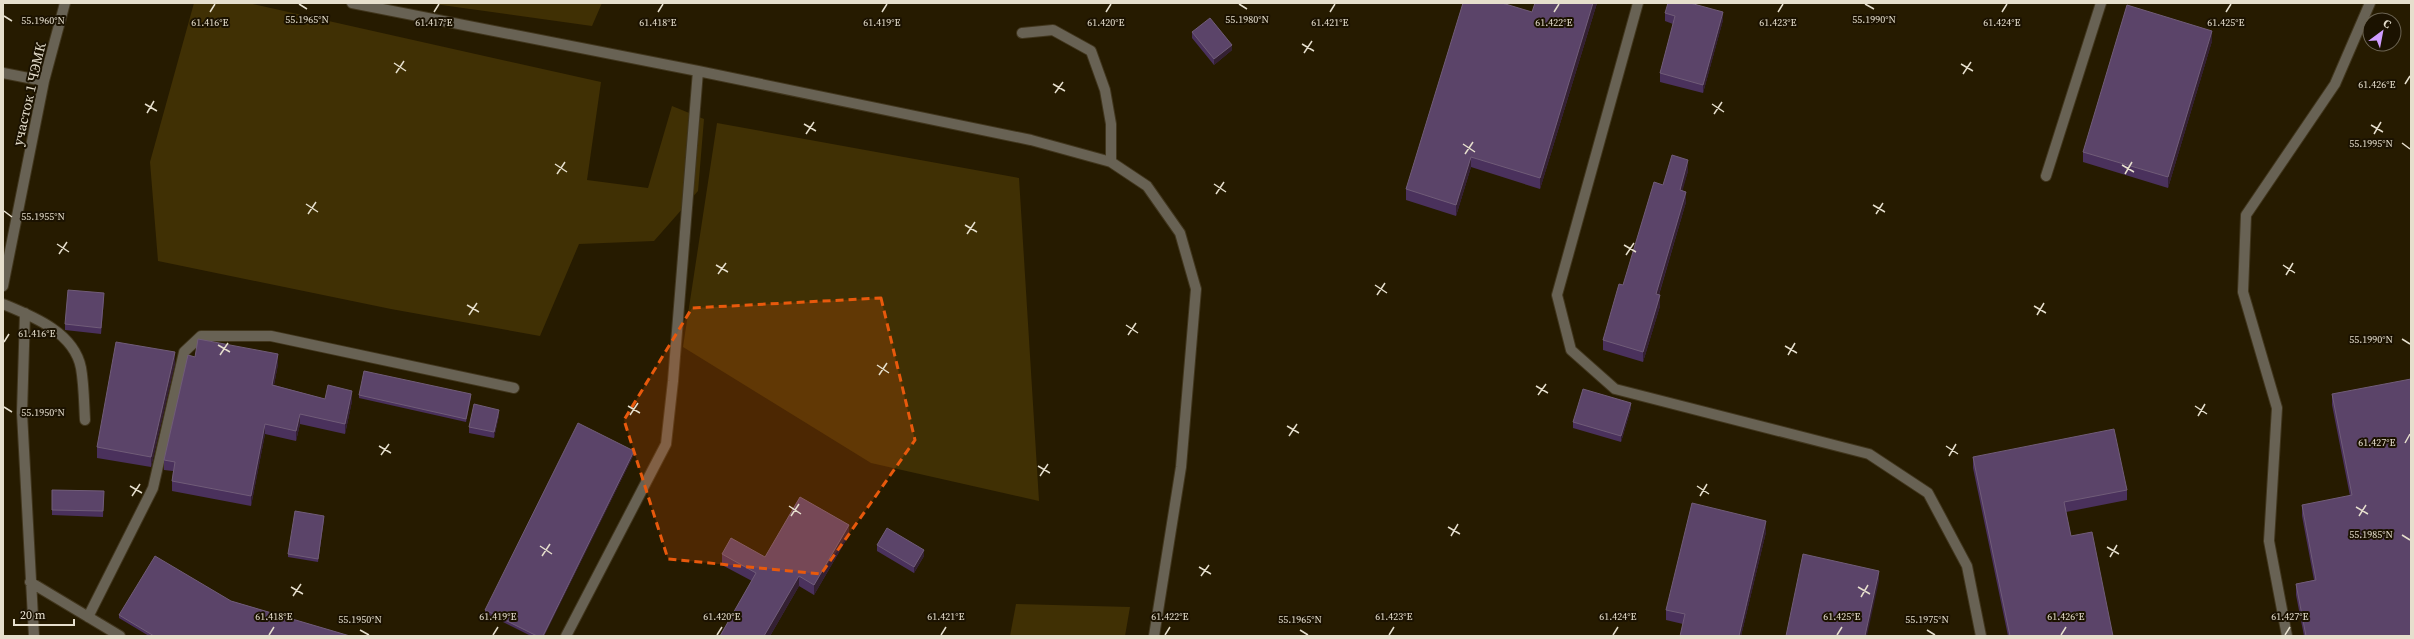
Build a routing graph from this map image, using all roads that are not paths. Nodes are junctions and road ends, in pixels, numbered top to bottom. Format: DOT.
graph roads {
  1 [pos="65,3"];
  2 [pos="352,3"];
  3 [pos="1638,3"];
  4 [pos="2101,3"];
  5 [pos="2370,3"];
  6 [pos="1022,33"];
  7 [pos="698,71"];
  8 [pos="3,73"];
  9 [pos="44,81"];
  10 [pos="1111,162"];
  11 [pos="2046,176"];
  12 [pos="3,286"];
  13 [pos="3,304"];
  14 [pos="25,313"];
  15 [pos="514,388"];
  16 [pos="86,420"];
  17 [pos="30,582"];
  18 [pos="88,617"];
  19 [pos="34,636"];
  20 [pos="120,636"];
  21 [pos="566,636"];
  22 [pos="1154,636"];
  23 [pos="1981,636"];
  24 [pos="2287,636"];
  1 -- 9 [label="street, участок 1 ЧЭМК"];
  2 -- 7 [label="street"];
  3 -- 23 [label="street"];
  4 -- 11 [label="street"];
  5 -- 24 [label="street"];
  6 -- 10 [label="street"];
  7 -- 10 [label="street"];
  7 -- 21 [label="street"];
  8 -- 9 [label="street"];
  9 -- 12 [label="street, участок 1 ЧЭМК"];
  10 -- 22 [label="street"];
  13 -- 14 [label="street"];
  14 -- 16 [label="street"];
  14 -- 17 [label="street"];
  15 -- 18 [label="street"];
  17 -- 18 [label="street"];
  17 -- 19 [label="street"];
  18 -- 20 [label="street"];
}
